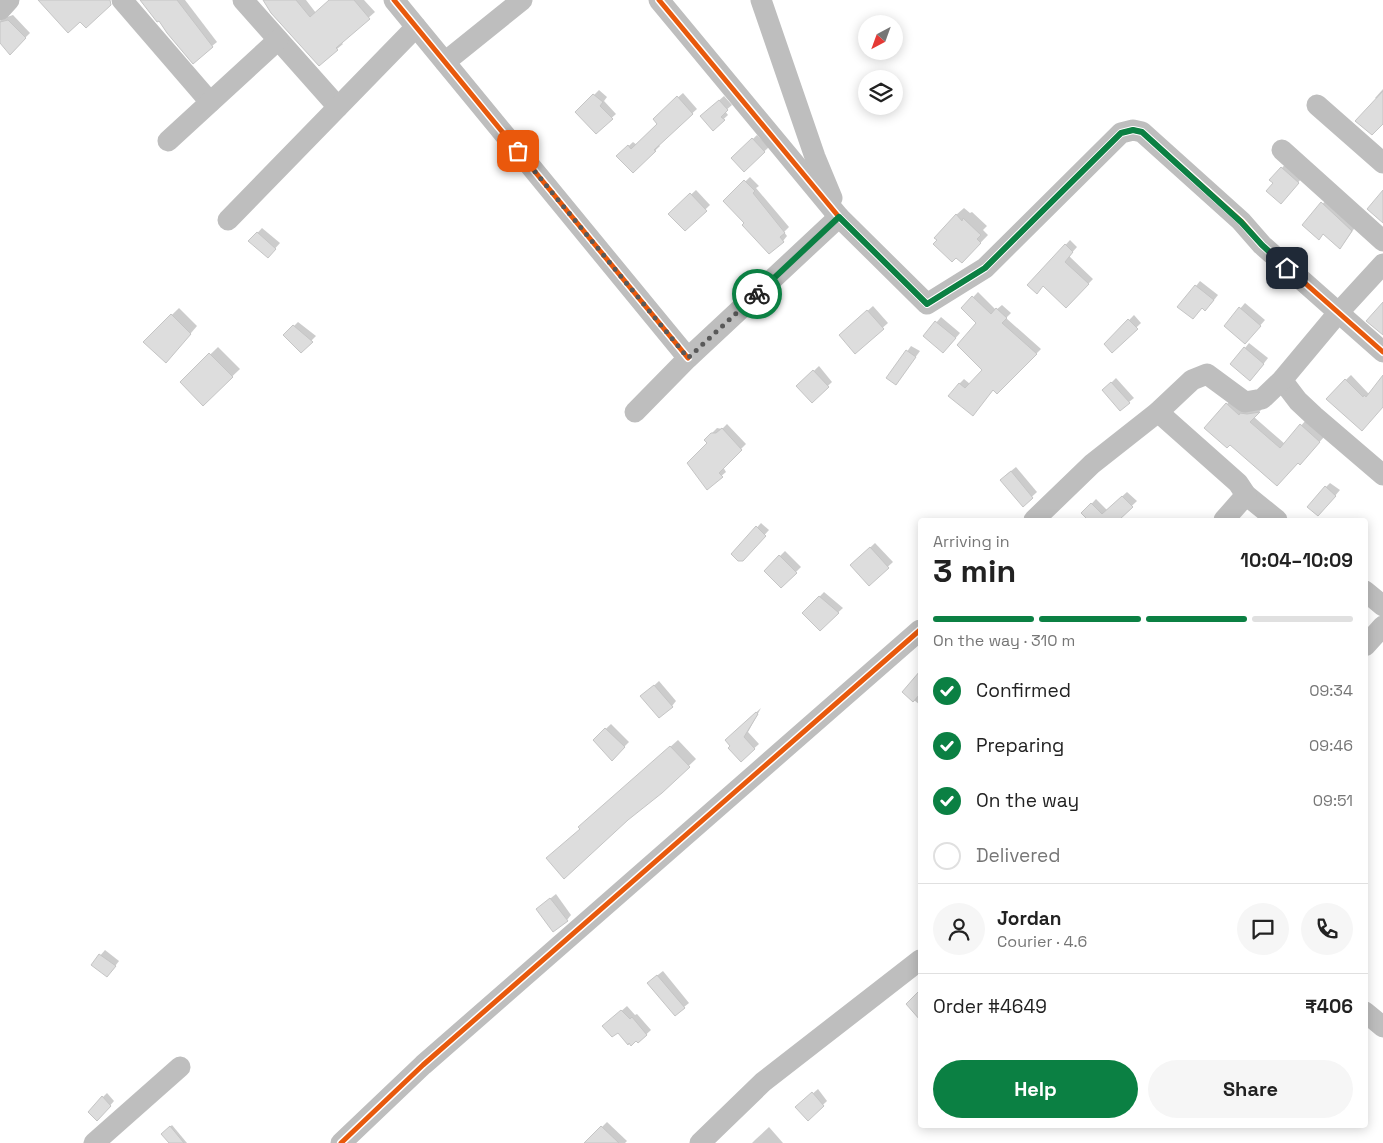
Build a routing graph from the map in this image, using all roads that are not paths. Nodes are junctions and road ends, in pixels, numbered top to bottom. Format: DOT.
graph roads {
  1 [pos="9,0"];
  2 [pos="122,0"];
  3 [pos="243,0"];
  4 [pos="394,0"];
  5 [pos="522,0"];
  6 [pos="658,0"];
  7 [pos="761,0"];
  8 [pos="0,10"];
  9 [pos="416,27"];
  10 [pos="278,40"];
  11 [pos="445,62"];
  12 [pos="210,102"];
  13 [pos="1317,105"];
  14 [pos="338,107"];
  15 [pos="168,141"];
  16 [pos="1282,150"];
  17 [pos="1383,163"];
  18 [pos="839,217"];
  19 [pos="228,220"];
  20 [pos="1383,241"];
  21 [pos="1383,264"];
  22 [pos="1338,313"];
  23 [pos="1383,352"];
  24 [pos="688,358"];
  25 [pos="1282,380"];
  26 [pos="635,412"];
  27 [pos="1158,412"];
  28 [pos="1383,475"];
  29 [pos="1246,495"];
  30 [pos="1036,518"];
  31 [pos="1226,518"];
  32 [pos="1275,518"];
  33 [pos="1368,594"];
  34 [pos="1383,606"];
  35 [pos="1383,626"];
  36 [pos="918,633"];
  37 [pos="1368,643"];
  38 [pos="918,962"];
  39 [pos="1368,1014"];
  40 [pos="1383,1026"];
  41 [pos="180,1067"];
  42 [pos="94,1143"];
  43 [pos="341,1143"];
  44 [pos="700,1143"];
  1 -- 8 [label="street"];
  2 -- 12 [label="street"];
  3 -- 10 [label="street"];
  4 -- 9 [label="street"];
  5 -- 11 [label="street"];
  6 -- 18 [label="street"];
  7 -- 18 [label="street"];
  9 -- 11 [label="street"];
  9 -- 14 [label="street"];
  10 -- 12 [label="street"];
  10 -- 14 [label="street"];
  11 -- 24 [label="street"];
  12 -- 15 [label="street"];
  13 -- 17 [label="street"];
  14 -- 19 [label="street"];
  16 -- 20 [label="street"];
  18 -- 22 [label="street"];
  18 -- 24 [label="street"];
  21 -- 22 [label="street"];
  22 -- 23 [label="street"];
  22 -- 25 [label="street"];
  24 -- 26 [label="street"];
  25 -- 27 [label="street"];
  25 -- 28 [label="street"];
  27 -- 29 [label="street"];
  27 -- 30 [label="street"];
  29 -- 31 [label="street"];
  29 -- 32 [label="street"];
  33 -- 34 [label="street"];
  35 -- 37 [label="street"];
  36 -- 43 [label="street"];
  38 -- 44 [label="street"];
  39 -- 40 [label="street"];
  41 -- 42 [label="street"];
}
